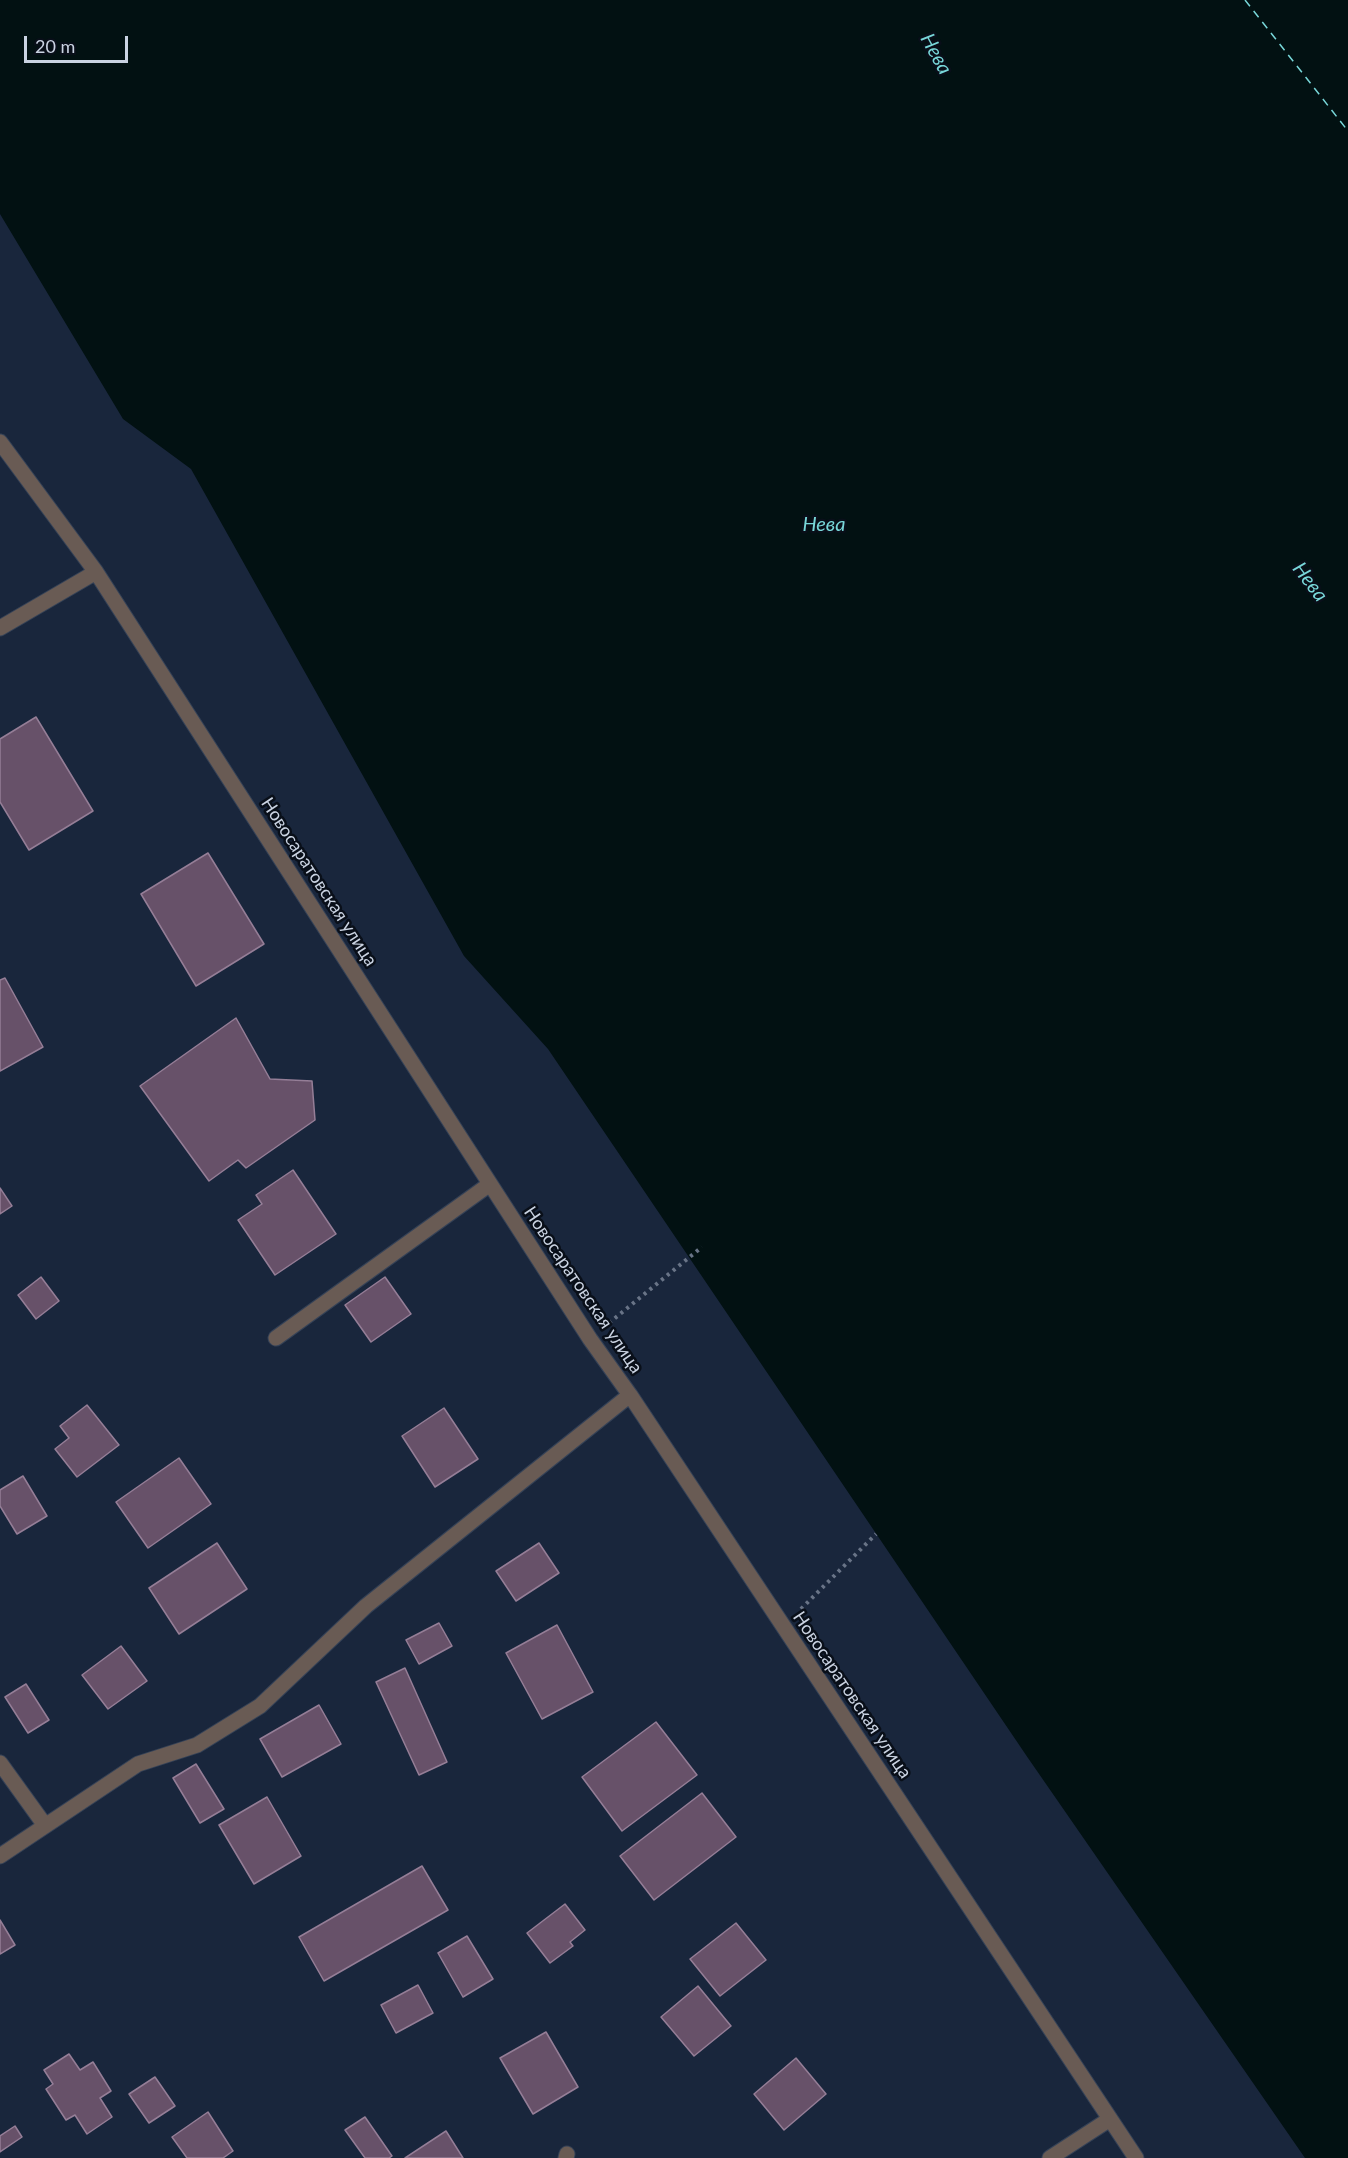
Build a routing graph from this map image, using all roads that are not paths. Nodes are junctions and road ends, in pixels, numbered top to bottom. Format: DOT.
graph roads {
  1 [pos="0,442"];
  2 [pos="96,572"];
  3 [pos="0,628"];
  4 [pos="490,1184"];
  5 [pos="276,1338"];
  6 [pos="630,1395"];
  7 [pos="0,1763"];
  8 [pos="44,1824"];
  9 [pos="0,1856"];
  10 [pos="1110,2119"];
  11 [pos="1050,2158"];
  12 [pos="1136,2158"];
  1 -- 2 [label="street, Новосаратовская улица"];
  2 -- 3 [label="street"];
  2 -- 4 [label="street, Новосаратовская улица"];
  4 -- 5 [label="street"];
  4 -- 6 [label="street, Новосаратовская улица"];
  6 -- 8 [label="street"];
  6 -- 10 [label="street, Новосаратовская улица"];
  7 -- 8 [label="street"];
  8 -- 9 [label="street"];
  10 -- 11 [label="street"];
  10 -- 12 [label="street, Новосаратовская улица"];
}
